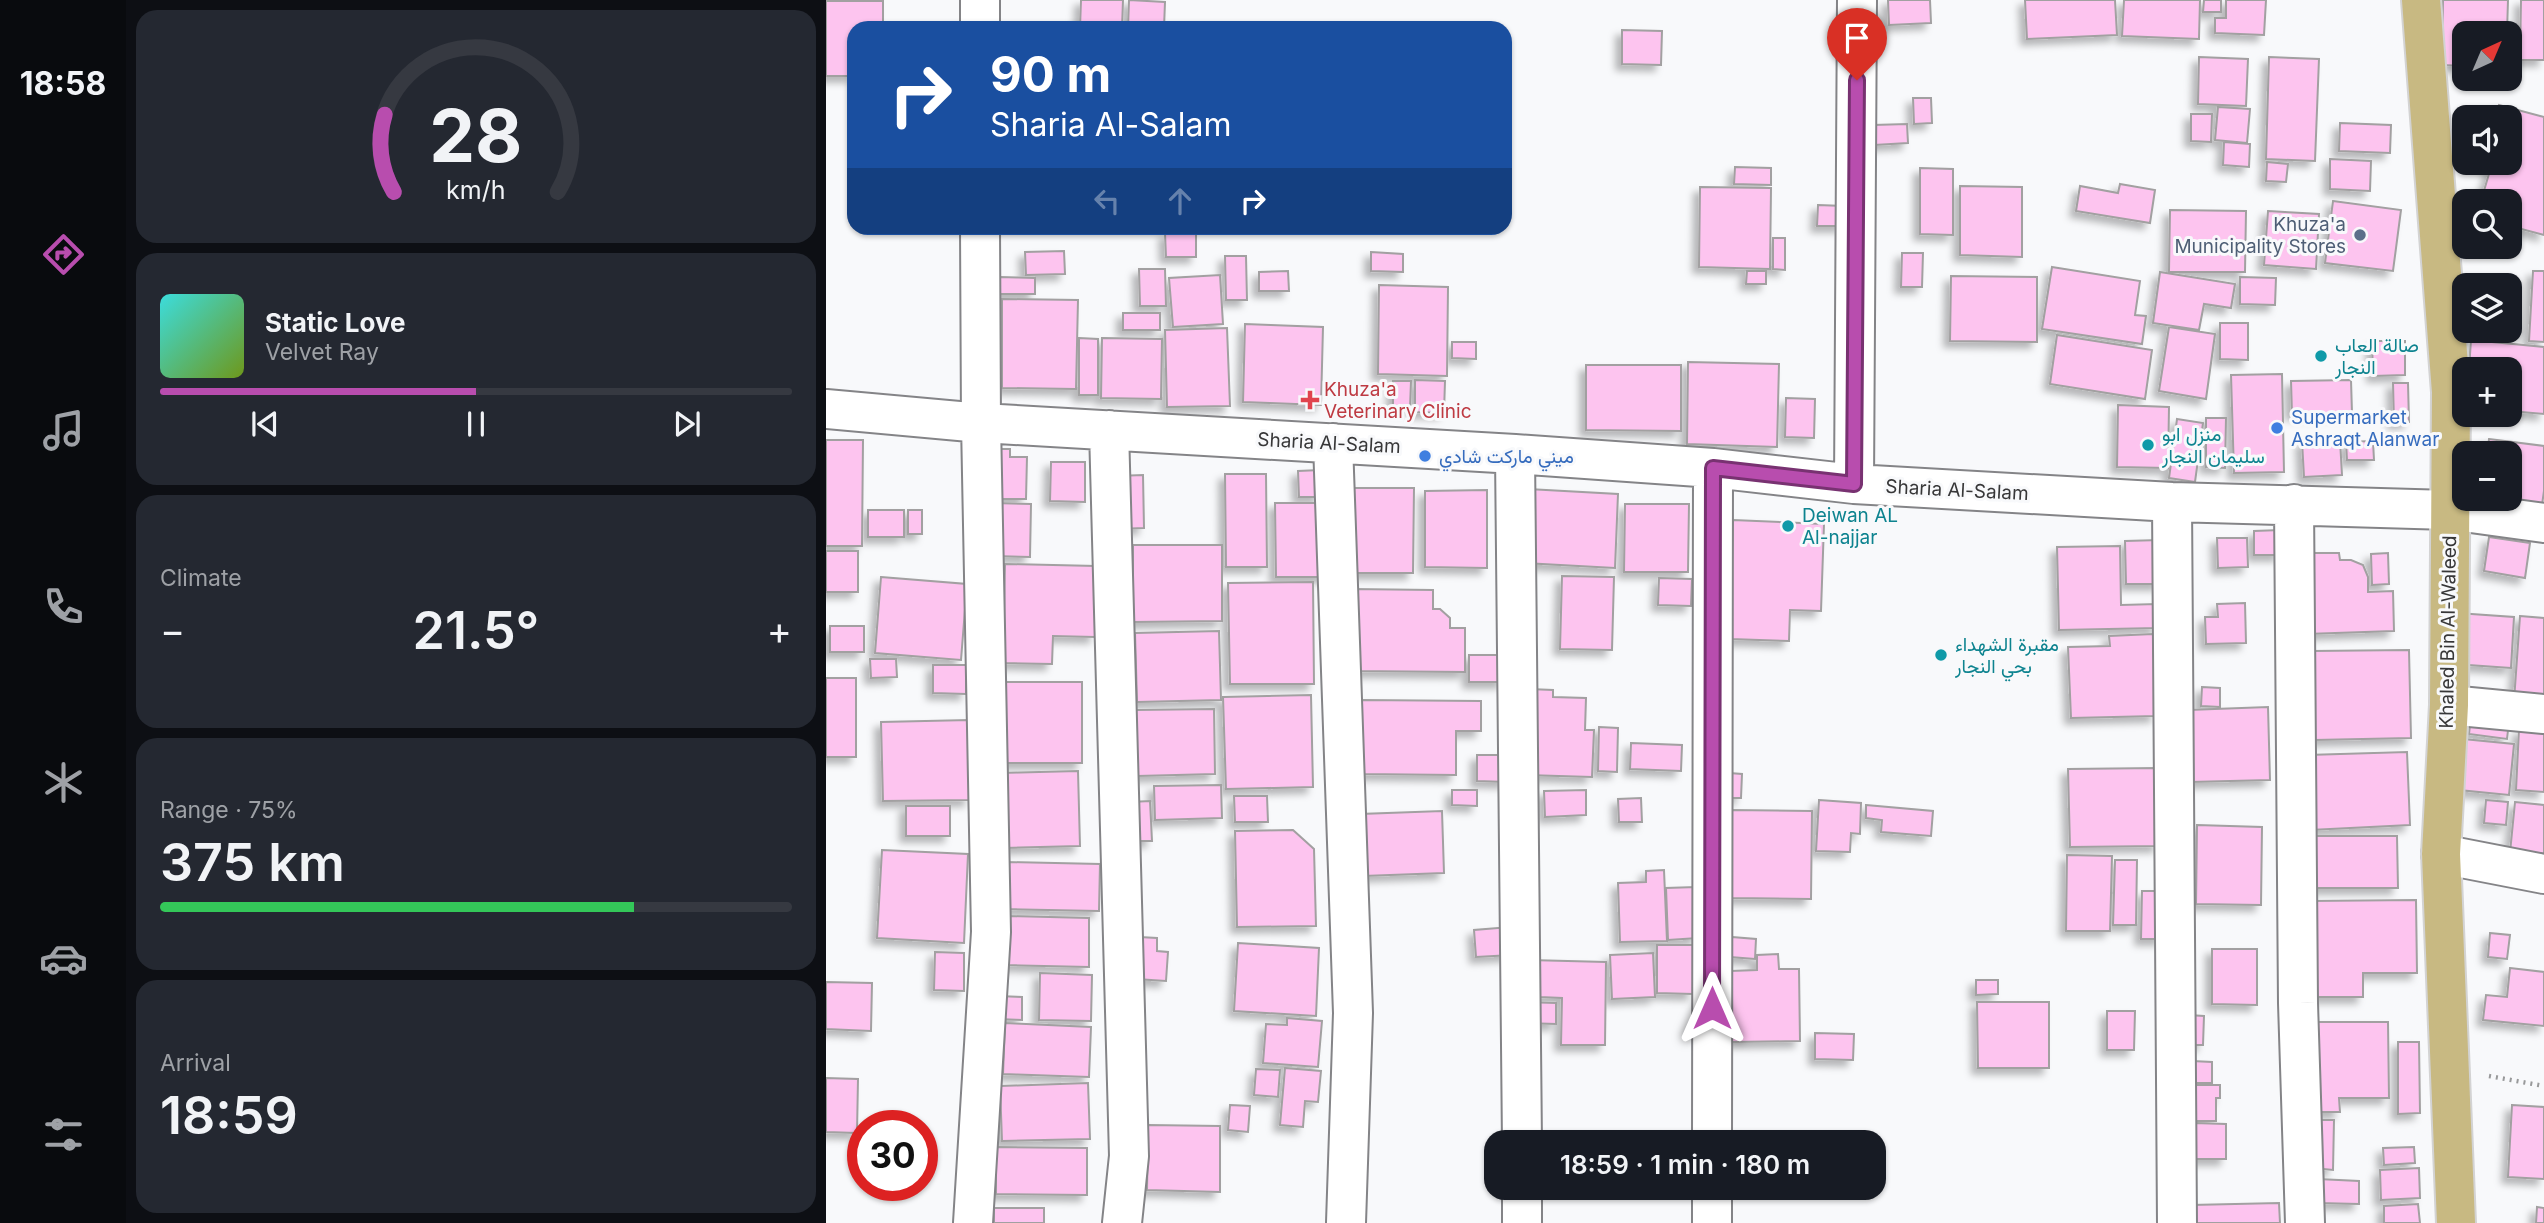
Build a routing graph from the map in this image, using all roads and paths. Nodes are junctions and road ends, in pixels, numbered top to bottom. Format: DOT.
graph roads {
  1 [pos="980,0"];
  2 [pos="1857,0"];
  3 [pos="2420,0"];
  4 [pos="980,21"];
  5 [pos="981,235"];
  6 [pos="826,409"];
  7 [pos="981,423"];
  8 [pos="1109,430"];
  9 [pos="1333,443"];
  10 [pos="1516,454"];
  11 [pos="1713,468"];
  12 [pos="1854,484"];
  13 [pos="2172,502"];
  14 [pos="2294,504"];
  15 [pos="2449,510"];
  16 [pos="2544,523"];
  17 [pos="2449,705"];
  18 [pos="2544,714"];
  19 [pos="2441,854"];
  20 [pos="2544,874"];
  21 [pos="2450,1069"];
  22 [pos="2544,1086"];
  23 [pos="1522,1130"];
  24 [pos="1712,1130"];
  25 [pos="1522,1200"];
  26 [pos="1712,1200"];
  27 [pos="973,1223"];
  28 [pos="1122,1223"];
  29 [pos="1346,1223"];
  30 [pos="1522,1223"];
  31 [pos="1712,1223"];
  32 [pos="2177,1223"];
  33 [pos="2305,1223"];
  34 [pos="2456,1223"];
  1 -- 4 [label="street"];
  2 -- 12 [label="street"];
  3 -- 15 [label="main road, Khaled Bin Al-Waleed"];
  5 -- 7 [label="street"];
  6 -- 7 [label="street, Sharia Al-Salam"];
  7 -- 8 [label="street, Sharia Al-Salam"];
  7 -- 27 [label="street"];
  8 -- 9 [label="street, Sharia Al-Salam"];
  8 -- 28 [label="street"];
  9 -- 10 [label="street, Sharia Al-Salam"];
  9 -- 29 [label="street"];
  10 -- 11 [label="street, Sharia Al-Salam"];
  10 -- 23 [label="street"];
  11 -- 12 [label="street, Sharia Al-Salam"];
  11 -- 24 [label="street"];
  12 -- 13 [label="street, Sharia Al-Salam"];
  13 -- 14 [label="street, Sharia Al-Salam"];
  13 -- 32 [label="street"];
  14 -- 15 [label="street, Sharia Al-Salam"];
  14 -- 33 [label="street"];
  15 -- 16 [label="street, Sharia Al-Salam"];
  15 -- 17 [label="main road, Khaled Bin Al-Waleed"];
  17 -- 18 [label="street"];
  17 -- 19 [label="main road, Khaled Bin Al-Waleed"];
  19 -- 20 [label="street"];
  19 -- 21 [label="main road, Khaled Bin Al-Waleed"];
  21 -- 22 [label="path"];
  21 -- 34 [label="main road, Khaled Bin Al-Waleed"];
  25 -- 30 [label="street"];
  26 -- 31 [label="street"];
}
